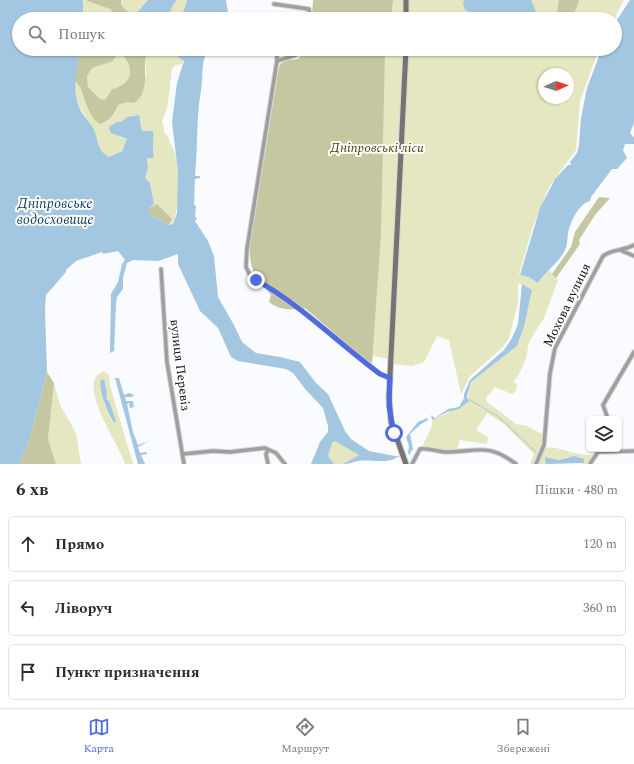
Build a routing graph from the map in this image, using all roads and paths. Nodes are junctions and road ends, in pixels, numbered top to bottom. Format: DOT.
graph roads {
  1 [pos="406,0"];
  2 [pos="274,4"];
  3 [pos="309,12"];
  4 [pos="406,12"];
  5 [pos="277,56"];
  6 [pos="293,56"];
  7 [pos="406,56"];
  8 [pos="277,61"];
  9 [pos="634,245"];
  10 [pos="622,251"];
  11 [pos="634,256"];
  12 [pos="161,269"];
  13 [pos="634,352"];
  14 [pos="390,378"];
  15 [pos="607,416"];
  16 [pos="268,450"];
  17 [pos="622,451"];
  18 [pos="634,451"];
  19 [pos="598,452"];
  20 [pos="183,454"];
  21 [pos="405,463"];
  22 [pos="184,464"];
  23 [pos="268,464"];
  24 [pos="285,464"];
  25 [pos="412,464"];
  26 [pos="516,464"];
  27 [pos="536,464"];
  28 [pos="590,464"];
  1 -- 4 [label="main road"];
  2 -- 3 [label="street"];
  5 -- 8 [label="street"];
  6 -- 8 [label="street"];
  7 -- 14 [label="main road"];
  8 -- 14 [label="street"];
  9 -- 10 [label="street, Мохова вулиця"];
  10 -- 11 [label="street"];
  10 -- 27 [label="street, Мохова вулиця"];
  12 -- 20 [label="street, вулиця Перевіз"];
  13 -- 15 [label="street"];
  14 -- 21 [label="main road"];
  16 -- 20 [label="street"];
  16 -- 23 [label="street"];
  16 -- 24 [label="street"];
  17 -- 18 [label="street"];
  19 -- 28 [label="street"];
  20 -- 22 [label="street, вулиця Перевіз"];
  25 -- 26 [label="street"];
}
